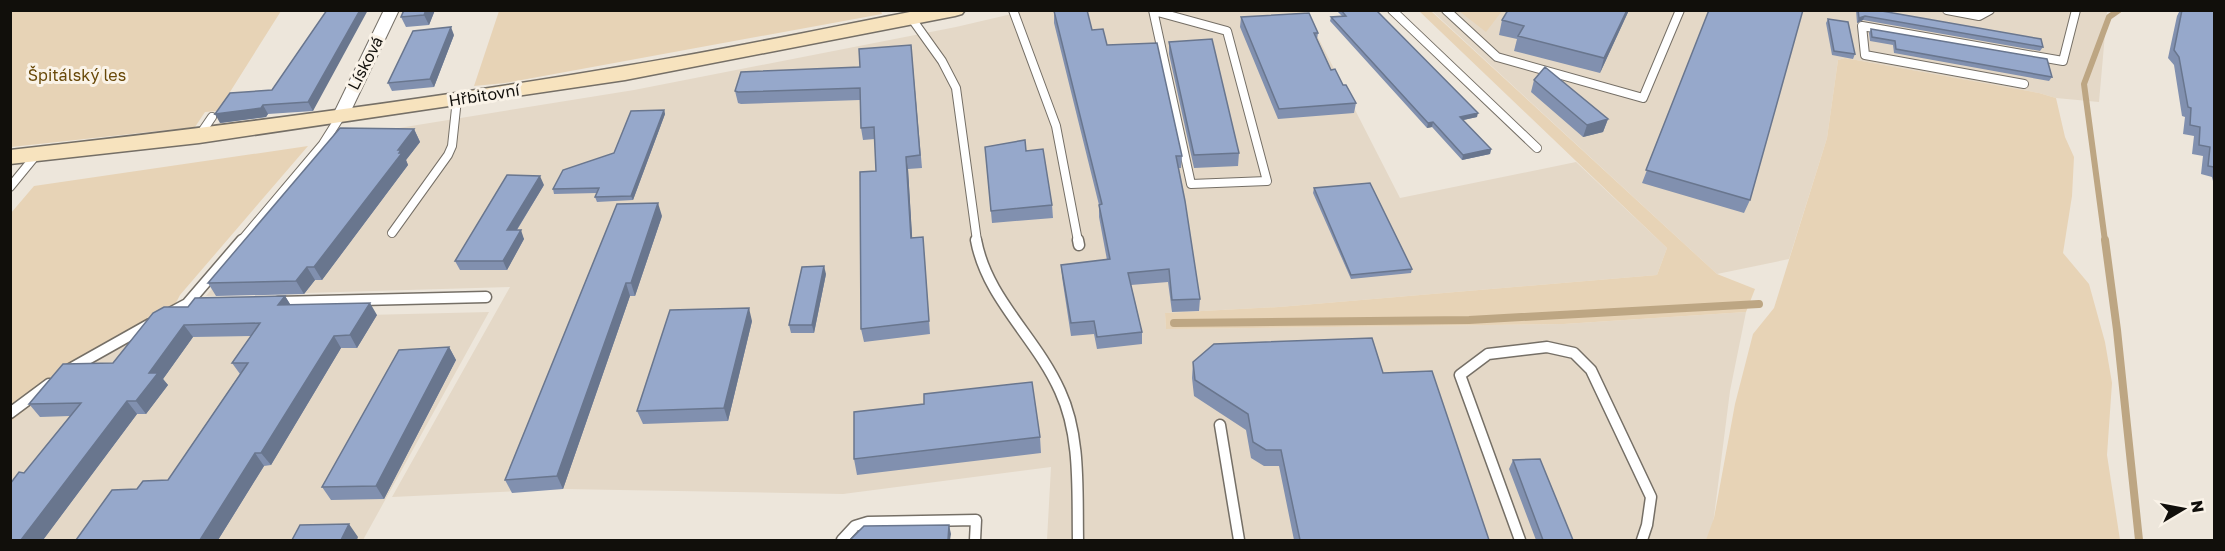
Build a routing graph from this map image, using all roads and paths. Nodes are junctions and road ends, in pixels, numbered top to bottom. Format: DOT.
graph roads {
  1 [pos="392,10"];
  2 [pos="955,10"];
  3 [pos="1013,10"];
  4 [pos="1392,10"];
  5 [pos="1446,10"];
  6 [pos="1680,10"];
  7 [pos="1947,10"];
  8 [pos="1990,10"];
  9 [pos="2076,10"];
  10 [pos="1154,11"];
  11 [pos="910,15"];
  12 [pos="2024,84"];
  13 [pos="457,99"];
  14 [pos="212,117"];
  15 [pos="340,117"];
  16 [pos="199,136"];
  17 [pos="1537,148"];
  18 [pos="38,154"];
  19 [pos="10,157"];
  20 [pos="10,187"];
  21 [pos="392,233"];
  22 [pos="1079,245"];
  23 [pos="486,297"];
  24 [pos="270,302"];
  25 [pos="187,304"];
  26 [pos="199,304"];
  27 [pos="167,315"];
  28 [pos="158,320"];
  29 [pos="62,375"];
  30 [pos="53,381"];
  31 [pos="10,414"];
  32 [pos="1220,425"];
  33 [pos="842,540"];
  34 [pos="975,540"];
  35 [pos="1078,540"];
  36 [pos="1239,540"];
  37 [pos="1520,540"];
  38 [pos="1642,540"];
  1 -- 15 [label="street, Lísková"];
  2 -- 11 [label="street, Hřbitovní"];
  3 -- 22 [label="lane"];
  4 -- 17 [label="lane"];
  5 -- 6 [label="lane"];
  7 -- 8 [label="lane"];
  9 -- 12 [label="lane"];
  10 -- 10 [label="lane"];
  11 -- 13 [label="street, Hřbitovní"];
  11 -- 35 [label="lane"];
  13 -- 15 [label="street, Hřbitovní"];
  13 -- 21 [label="lane"];
  14 -- 16 [label="lane"];
  15 -- 16 [label="street, Hřbitovní"];
  15 -- 25 [label="lane"];
  16 -- 18 [label="street, Hřbitovní"];
  18 -- 19 [label="street, Hřbitovní"];
  18 -- 20 [label="lane"];
  23 -- 24 [label="lane"];
  25 -- 26 [label="lane"];
  25 -- 27 [label="lane"];
  28 -- 29 [label="lane"];
  30 -- 31 [label="lane"];
  32 -- 36 [label="lane"];
  33 -- 34 [label="lane"];
  37 -- 38 [label="lane"];
}
